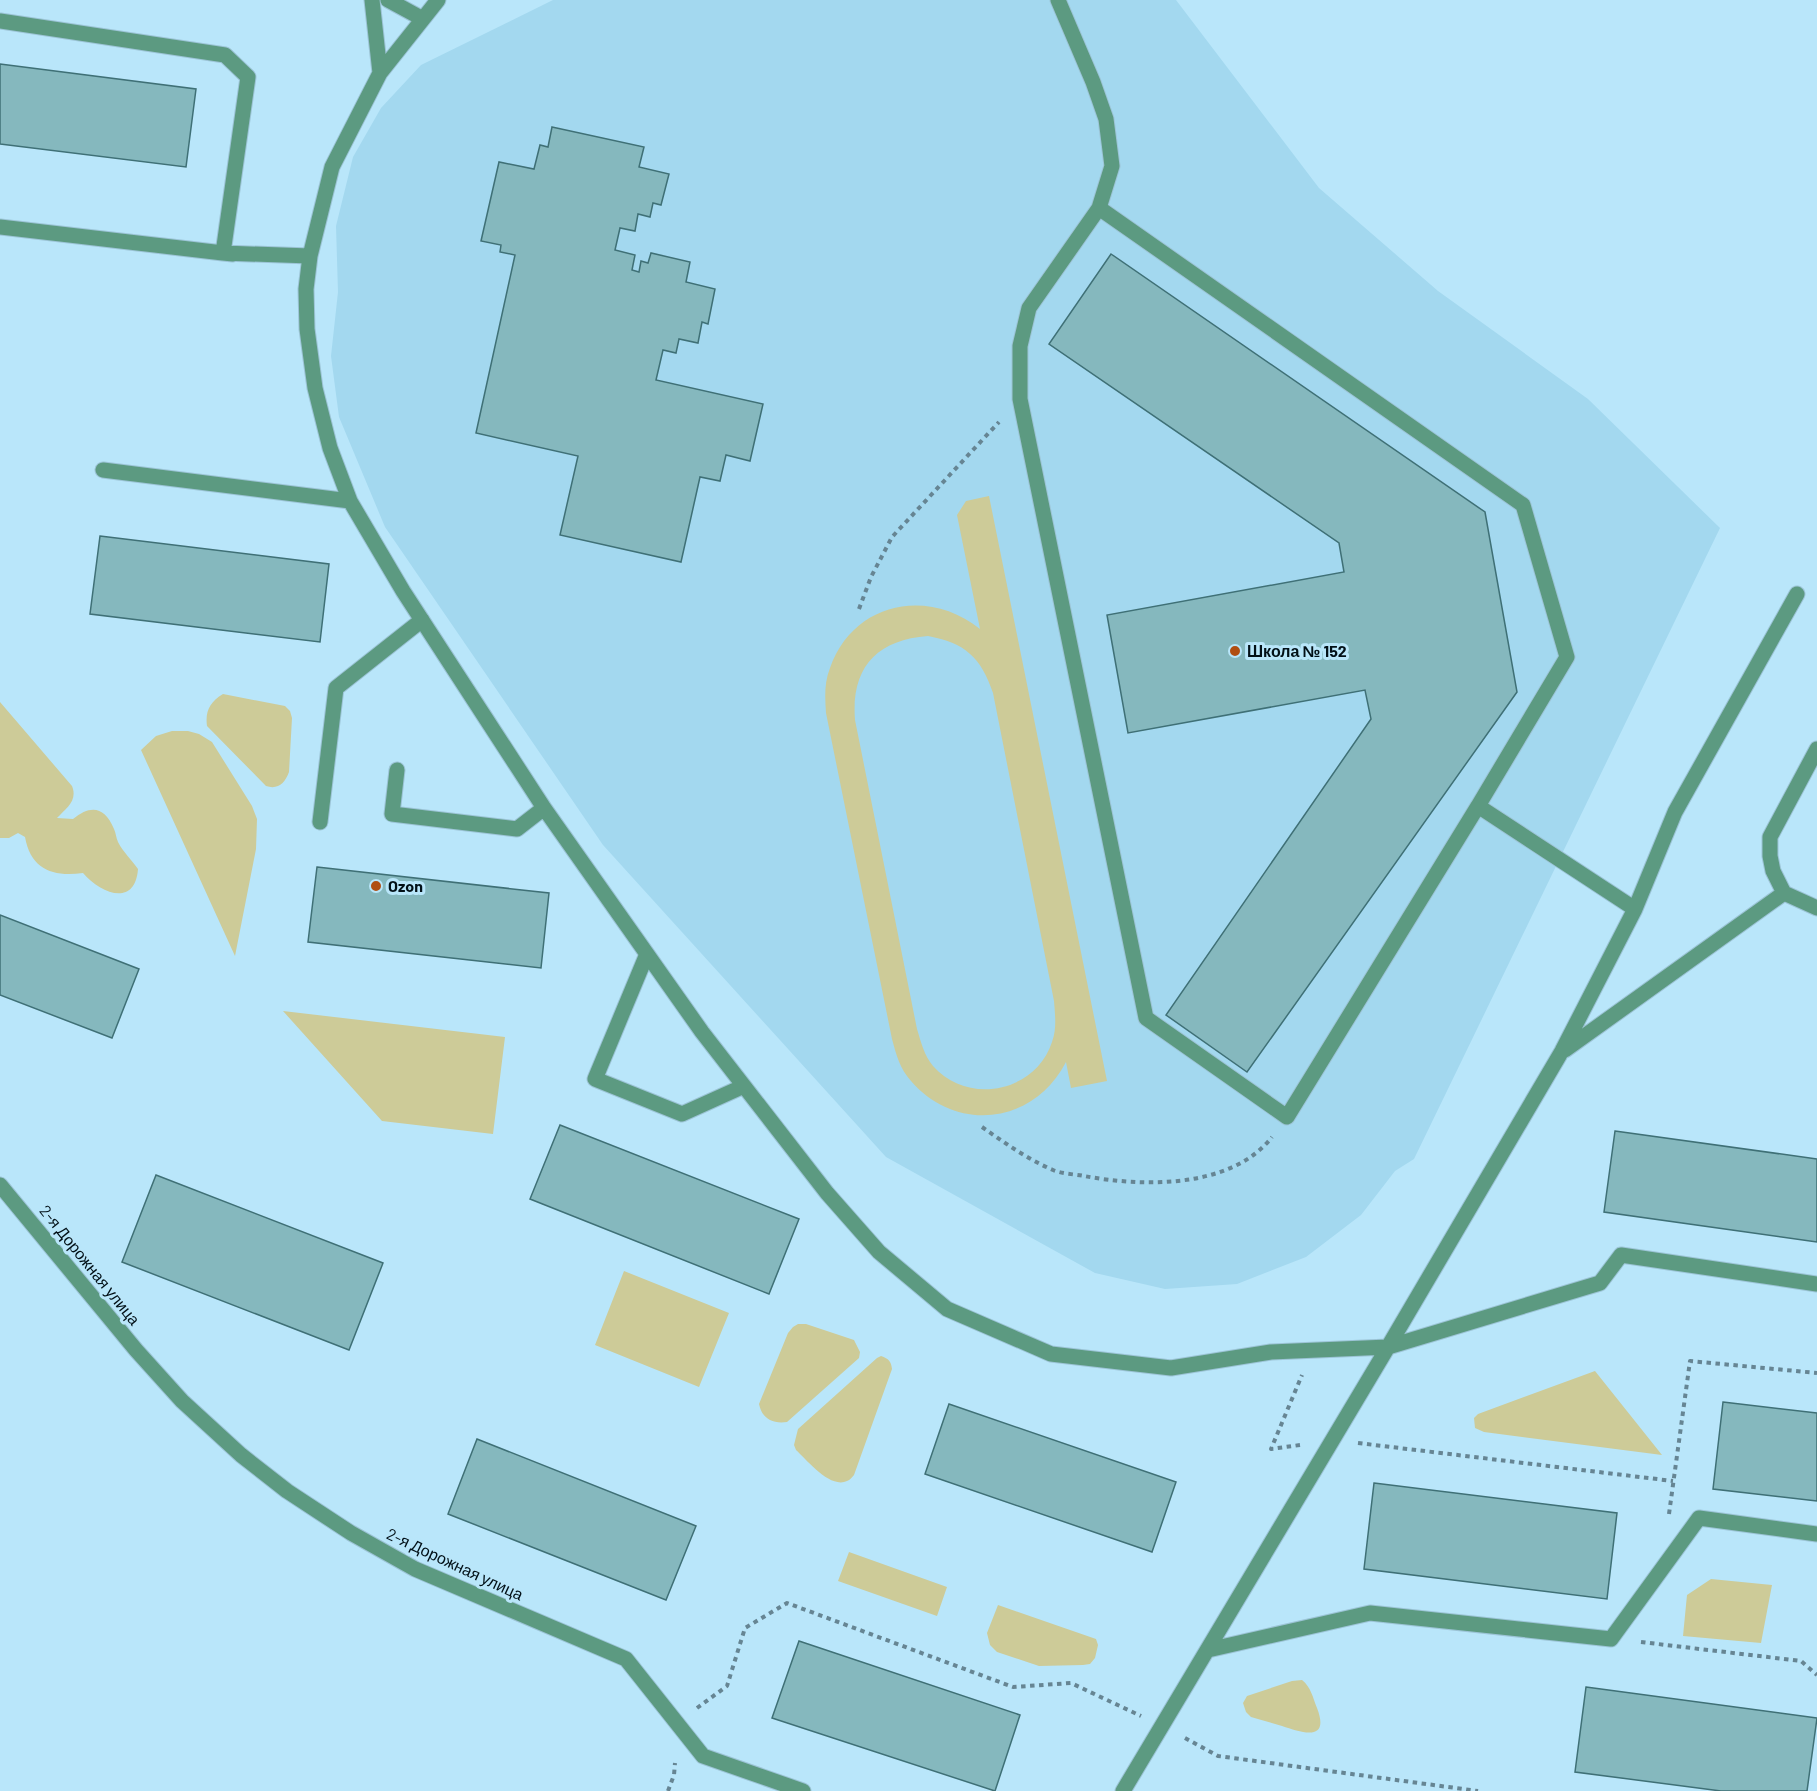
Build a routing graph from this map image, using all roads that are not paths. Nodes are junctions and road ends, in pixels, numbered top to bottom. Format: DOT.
graph roads {
  1 [pos="372,0"];
  2 [pos="388,0"];
  3 [pos="438,0"];
  4 [pos="1058,0"];
  5 [pos="423,19"];
  6 [pos="0,21"];
  7 [pos="380,73"];
  8 [pos="1099,208"];
  9 [pos="0,227"];
  10 [pos="223,253"];
  11 [pos="310,256"];
  12 [pos="103,470"];
  13 [pos="350,501"];
  14 [pos="1797,594"];
  15 [pos="422,620"];
  16 [pos="1817,749"];
  17 [pos="397,770"];
  18 [pos="1478,806"];
  19 [pos="544,808"];
  20 [pos="320,822"];
  21 [pos="1784,893"];
  22 [pos="1817,908"];
  23 [pos="1635,909"];
  24 [pos="647,954"];
  25 [pos="1562,1051"];
  26 [pos="744,1086"];
  27 [pos="0,1185"];
  28 [pos="1817,1284"];
  29 [pos="1388,1347"];
  30 [pos="1817,1534"];
  31 [pos="1208,1650"];
  32 [pos="803,1791"];
  33 [pos="1123,1791"];
  1 -- 7 [label="street"];
  2 -- 5 [label="street"];
  3 -- 5 [label="street"];
  4 -- 8 [label="street"];
  5 -- 7 [label="street"];
  6 -- 10 [label="street"];
  7 -- 11 [label="street"];
  8 -- 18 [label="street"];
  8 -- 18 [label="street"];
  9 -- 10 [label="street"];
  10 -- 11 [label="street"];
  11 -- 13 [label="street"];
  12 -- 13 [label="street"];
  13 -- 15 [label="street"];
  14 -- 23 [label="street"];
  15 -- 19 [label="street"];
  15 -- 20 [label="street"];
  16 -- 21 [label="street"];
  17 -- 19 [label="street"];
  18 -- 23 [label="street"];
  19 -- 24 [label="street"];
  21 -- 22 [label="street"];
  21 -- 25 [label="street"];
  23 -- 25 [label="street"];
  24 -- 26 [label="street"];
  24 -- 26 [label="street"];
  25 -- 29 [label="street"];
  26 -- 29 [label="street"];
  27 -- 32 [label="street, 2-я Дорожная улица"];
  28 -- 29 [label="street"];
  29 -- 31 [label="street"];
  30 -- 31 [label="street"];
  31 -- 33 [label="street"];
}
